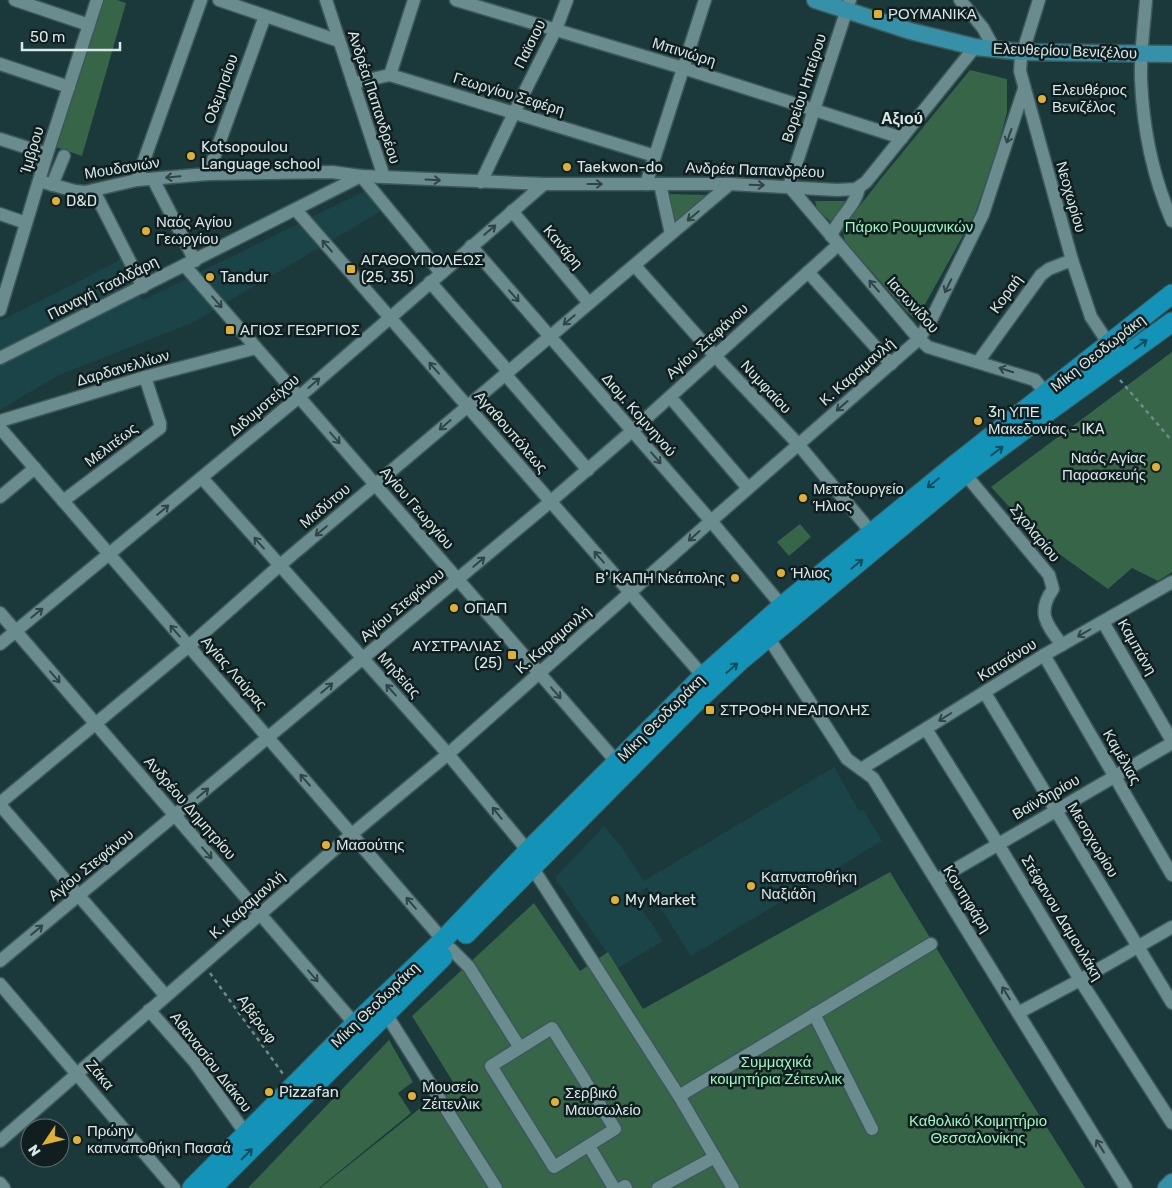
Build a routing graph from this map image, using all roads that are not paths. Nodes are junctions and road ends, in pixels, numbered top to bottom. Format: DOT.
graph roads {
  1 [pos="15,0"];
  2 [pos="96,0"];
  3 [pos="201,0"];
  4 [pos="219,0"];
  5 [pos="326,0"];
  6 [pos="414,0"];
  7 [pos="456,0"];
  8 [pos="567,0"];
  9 [pos="705,0"];
  10 [pos="815,0"];
  11 [pos="960,0"];
  12 [pos="1039,0"];
  13 [pos="1146,0"];
  14 [pos="848,5"];
  15 [pos="265,16"];
  16 [pos="89,24"];
  17 [pos="556,29"];
  18 [pos="339,40"];
  19 [pos="975,47"];
  20 [pos="995,50"];
  21 [pos="1022,52"];
  22 [pos="1142,54"];
  23 [pos="1172,54"];
  24 [pos="0,64"];
  25 [pos="683,68"];
  26 [pos="390,75"];
  27 [pos="353,83"];
  28 [pos="69,87"];
  29 [pos="1024,89"];
  30 [pos="814,110"];
  31 [pos="514,113"];
  32 [pos="902,138"];
  33 [pos="0,139"];
  34 [pos="47,154"];
  35 [pos="64,156"];
  36 [pos="655,156"];
  37 [pos="208,174"];
  38 [pos="361,176"];
  39 [pos="384,177"];
  40 [pos="153,179"];
  41 [pos="137,180"];
  42 [pos="39,181"];
  43 [pos="481,182"];
  44 [pos="544,184"];
  45 [pos="646,184"];
  46 [pos="660,184"];
  47 [pos="730,184"];
  48 [pos="52,185"];
  49 [pos="790,186"];
  50 [pos="859,188"];
  51 [pos="94,191"];
  52 [pos="296,210"];
  53 [pos="512,211"];
  54 [pos="0,214"];
  55 [pos="1172,221"];
  56 [pos="26,223"];
  57 [pos="671,234"];
  58 [pos="835,241"];
  59 [pos="471,246"];
  60 [pos="1072,260"];
  61 [pos="190,263"];
  62 [pos="635,266"];
  63 [pos="808,272"];
  64 [pos="441,273"];
  65 [pos="430,282"];
  66 [pos="142,287"];
  67 [pos="2,291"];
  68 [pos="1172,294"];
  69 [pos="589,303"];
  70 [pos="0,310"];
  71 [pos="389,317"];
  72 [pos="1172,322"];
  73 [pos="550,336"];
  74 [pos="919,339"];
  75 [pos="256,348"];
  76 [pos="715,356"];
  77 [pos="1113,357"];
  78 [pos="0,358"];
  79 [pos="978,362"];
  80 [pos="891,364"];
  81 [pos="507,373"];
  82 [pos="145,377"];
  83 [pos="1046,394"];
  84 [pos="299,397"];
  85 [pos="670,397"];
  86 [pos="467,406"];
  87 [pos="0,421"];
  88 [pos="0,428"];
  89 [pos="632,431"];
  90 [pos="798,444"];
  91 [pos="35,468"];
  92 [pos="588,470"];
  93 [pos="965,474"];
  94 [pos="202,478"];
  95 [pos="375,485"];
  96 [pos="748,488"];
  97 [pos="0,497"];
  98 [pos="63,501"];
  99 [pos="550,502"];
  100 [pos="711,521"];
  101 [pos="872,533"];
  102 [pos="110,554"];
  103 [pos="280,566"];
  104 [pos="458,580"];
  105 [pos="1171,586"];
  106 [pos="630,594"];
  107 [pos="782,606"];
  108 [pos="0,614"];
  109 [pos="1103,622"];
  110 [pos="15,631"];
  111 [pos="768,637"];
  112 [pos="0,644"];
  113 [pos="1062,645"];
  114 [pos="188,646"];
  115 [pos="1044,655"];
  116 [pos="363,659"];
  117 [pos="540,674"];
  118 [pos="702,676"];
  119 [pos="985,693"];
  120 [pos="95,724"];
  121 [pos="926,729"];
  122 [pos="268,738"];
  123 [pos="1172,742"];
  124 [pos="448,754"];
  125 [pos="621,767"];
  126 [pos="861,769"];
  127 [pos="1114,777"];
  128 [pos="0,804"];
  129 [pos="1056,810"];
  130 [pos="176,816"];
  131 [pos="352,834"];
  132 [pos="998,844"];
  133 [pos="530,859"];
  134 [pos="1172,875"];
  135 [pos="936,880"];
  136 [pos="78,896"];
  137 [pos="260,915"];
  138 [pos="1172,926"];
  139 [pos="447,944"];
  140 [pos="931,944"];
  141 [pos="1138,947"];
  142 [pos="0,961"];
  143 [pos="1080,980"];
  144 [pos="0,984"];
  145 [pos="166,996"];
  146 [pos="1172,1003"];
  147 [pos="149,1010"];
  148 [pos="1018,1013"];
  149 [pos="386,1014"];
  150 [pos="814,1014"];
  151 [pos="355,1024"];
  152 [pos="520,1048"];
  153 [pos="77,1073"];
  154 [pos="679,1096"];
  155 [pos="1172,1123"];
  156 [pos="872,1129"];
  157 [pos="246,1134"];
  158 [pos="0,1141"];
  159 [pos="589,1146"];
  160 [pos="715,1156"];
  161 [pos="1172,1182"];
  162 [pos="0,1183"];
  163 [pos="4,1188"];
  164 [pos="174,1188"];
  165 [pos="192,1188"];
  166 [pos="212,1188"];
  167 [pos="496,1188"];
  168 [pos="614,1188"];
  169 [pos="620,1188"];
  170 [pos="626,1188"];
  171 [pos="658,1188"];
  172 [pos="733,1188"];
  173 [pos="1126,1188"];
  174 [pos="1166,1188"];
  1 -- 16 [label="street"];
  2 -- 16 [label="street, Ίμβρου"];
  3 -- 41 [label="street"];
  4 -- 15 [label="street"];
  5 -- 18 [label="street, Ανδρέα Παπανδρέου"];
  6 -- 26 [label="street"];
  7 -- 17 [label="street, Μπινιώρη"];
  8 -- 17 [label="street, Παϊσιου"];
  9 -- 25 [label="street"];
  10 -- 14 [label="main road, Ελευθερίου Βενιζέλου"];
  11 -- 20 [label="street"];
  12 -- 21 [label="street, Νεοχωρίου"];
  13 -- 22 [label="street"];
  14 -- 19 [label="main road, Ελευθερίου Βενιζέλου"];
  14 -- 30 [label="street, Βορείου Ηπείρου"];
  15 -- 18 [label="street"];
  15 -- 37 [label="street, Οδεμησίου"];
  16 -- 28 [label="street, Ίμβρου"];
  17 -- 25 [label="street, Μπινιώρη"];
  17 -- 31 [label="street, Παϊσιου"];
  18 -- 27 [label="street, Ανδρέα Παπανδρέου"];
  19 -- 20 [label="main road, Ελευθερίου Βενιζέλου"];
  19 -- 32 [label="street"];
  20 -- 21 [label="main road, Ελευθερίου Βενιζέλου"];
  21 -- 22 [label="main road, Ελευθερίου Βενιζέλου"];
  21 -- 29 [label="street, Νεοχωρίου"];
  22 -- 23 [label="main road, Ελευθερίου Βενιζέλου"];
  22 -- 55 [label="street"];
  24 -- 28 [label="street"];
  25 -- 30 [label="street, Μπινιώρη"];
  25 -- 36 [label="street"];
  26 -- 27 [label="street, Γεωργίου Σεφέρη"];
  26 -- 31 [label="street, Γεωργίου Σεφέρη"];
  27 -- 39 [label="street, Ανδρέα Παπανδρέου"];
  28 -- 34 [label="street, Ίμβρου"];
  29 -- 60 [label="street, Νεοχωρίου"];
  29 -- 74 [label="street, Κ. Καραμανλή, one-way"];
  30 -- 32 [label="street, Μπινιώρη"];
  30 -- 49 [label="street, Βορείου Ηπείρου"];
  31 -- 36 [label="street, Γεωργίου Σεφέρη"];
  31 -- 43 [label="street, Παϊσιου"];
  32 -- 50 [label="street"];
  33 -- 34 [label="street"];
  34 -- 42 [label="street, Ίμβρου"];
  35 -- 48 [label="street"];
  36 -- 45 [label="street"];
  37 -- 38 [label="street, Μουδανιών"];
  37 -- 40 [label="street, Μουδανιών, one-way"];
  38 -- 39 [label="street"];
  38 -- 52 [label="street, Παναγή Τσαλδάρη"];
  38 -- 64 [label="street"];
  39 -- 43 [label="street, Ανδρέα Παπανδρέου, one-way"];
  40 -- 41 [label="street, Μουδανιών"];
  40 -- 61 [label="street, Αγίου Γεωργίου"];
  41 -- 51 [label="street, Μουδανιών"];
  42 -- 48 [label="street, Μουδανιών"];
  42 -- 56 [label="street, Ίμβρου"];
  43 -- 44 [label="street, Ανδρέα Παπανδρέου"];
  44 -- 45 [label="street, Ανδρέα Παπανδρέου, one-way"];
  44 -- 53 [label="street, Διδυμοτείχου"];
  45 -- 46 [label="street, Ανδρέα Παπανδρέου"];
  46 -- 47 [label="street, Ανδρέα Παπανδρέου"];
  46 -- 57 [label="street"];
  47 -- 49 [label="street, Ανδρέα Παπανδρέου, one-way"];
  47 -- 57 [label="street, Μαδύτου, one-way"];
  48 -- 51 [label="street, Μουδανιών"];
  49 -- 50 [label="street, Ανδρέα Παπανδρέου"];
  49 -- 58 [label="street, Ιασωνίδου"];
  50 -- 58 [label="street, Αγίου Στεφάνου"];
  51 -- 66 [label="street"];
  52 -- 61 [label="street, Παναγή Τσαλδάρη"];
  71 -- 52 [label="street, Αγαθουπόλεως, one-way"];
  59 -- 53 [label="street, Διδυμοτείχου, one-way"];
  53 -- 69 [label="street, Κανάρη"];
  54 -- 56 [label="street"];
  56 -- 67 [label="street, Ίμβρου"];
  57 -- 62 [label="street, Μαδύτου"];
  58 -- 63 [label="street, Αγίου Στεφάνου"];
  74 -- 58 [label="street, Ιασωνίδου, one-way"];
  59 -- 64 [label="street, Διδυμοτείχου"];
  59 -- 73 [label="street, Διομ. Κομνηνού, one-way"];
  60 -- 77 [label="street, Νεοχωρίου"];
  60 -- 79 [label="street, Κοραή"];
  61 -- 66 [label="street, Παναγή Τσαλδάρη"];
  61 -- 75 [label="street, Αγίου Γεωργίου, one-way"];
  62 -- 69 [label="street, Μαδύτου"];
  62 -- 76 [label="street, Νυμφαίου"];
  63 -- 76 [label="street, Αγίου Στεφάνου"];
  63 -- 80 [label="street"];
  64 -- 65 [label="street, Διδυμοτείχου"];
  65 -- 71 [label="street, Διδυμοτείχου"];
  65 -- 81 [label="street"];
  66 -- 78 [label="street, Παναγή Τσαλδάρη"];
  67 -- 70 [label="street, Ίμβρου"];
  68 -- 77 [label="highway, Μίκη Θεοδωράκη"];
  69 -- 73 [label="street, Μαδύτου, one-way"];
  84 -- 71 [label="street, Διδυμοτείχου, one-way"];
  86 -- 71 [label="street, Αγαθουπόλεως, one-way"];
  77 -- 72 [label="highway, Μίκη Θεοδωράκη, one-way"];
  73 -- 81 [label="street, Μαδύτου"];
  73 -- 89 [label="street, Διομ. Κομνηνού"];
  74 -- 79 [label="street, Ιασωνίδου"];
  74 -- 80 [label="street, Κ. Καραμανλή"];
  75 -- 82 [label="street, Δαρδανελλίων"];
  75 -- 84 [label="street, Αγίου Γεωργίου"];
  76 -- 85 [label="street, Αγίου Στεφάνου"];
  76 -- 90 [label="street, Νυμφαίου"];
  77 -- 83 [label="highway, Μίκη Θεοδωράκη"];
  93 -- 77 [label="highway, Μίκη Θεοδωράκη, one-way"];
  83 -- 79 [label="street, Ιασωνίδου, one-way"];
  80 -- 90 [label="street, Κ. Καραμανλή, one-way"];
  81 -- 86 [label="street, Μαδύτου"];
  81 -- 92 [label="street"];
  82 -- 87 [label="street, Δαρδανελλίων"];
  82 -- 98 [label="street, Μελιτέως"];
  83 -- 101 [label="highway, Μίκη Θεοδωράκη, one-way"];
  84 -- 94 [label="street, Διδυμοτείχου"];
  84 -- 95 [label="street, Αγίου Γεωργίου, one-way"];
  85 -- 89 [label="street, Αγίου Στεφάνου"];
  85 -- 96 [label="street"];
  86 -- 95 [label="street, Μαδύτου, one-way"];
  86 -- 99 [label="street, Αγαθουπόλεως"];
  88 -- 91 [label="street, Αγίας Λαύρας"];
  89 -- 92 [label="street, Αγίου Στεφάνου"];
  89 -- 100 [label="street, Διομ. Κομνηνού, one-way"];
  90 -- 96 [label="street, Κ. Καραμανλή"];
  90 -- 101 [label="street, Νυμφαίου"];
  91 -- 97 [label="street"];
  91 -- 98 [label="street, Αγίας Λαύρας"];
  92 -- 99 [label="street, Αγίου Στεφάνου"];
  111 -- 93 [label="highway, Μίκη Θεοδωράκη, one-way"];
  93 -- 113 [label="street, Σχολαρίου"];
  102 -- 94 [label="street, Διδυμοτείχου, one-way"];
  103 -- 94 [label="street, Μηδείας, one-way"];
  95 -- 103 [label="street, Μαδύτου, one-way"];
  95 -- 104 [label="street, Αγίου Γεωργίου"];
  96 -- 100 [label="street, Κ. Καραμανλή"];
  98 -- 102 [label="street, Αγίας Λαύρας"];
  104 -- 99 [label="street, Αγίου Στεφάνου, one-way"];
  106 -- 99 [label="street, Αγαθουπόλεως, one-way"];
  100 -- 106 [label="street, Κ. Καραμανλή, one-way"];
  100 -- 107 [label="street, Διομ. Κομνηνού"];
  101 -- 107 [label="highway, Μίκη Θεοδωράκη"];
  110 -- 102 [label="street, Διδυμοτείχου, one-way"];
  114 -- 102 [label="street, Αγίας Λαύρας, one-way"];
  103 -- 114 [label="street, Μαδύτου"];
  103 -- 116 [label="street, Μηδείας"];
  104 -- 116 [label="street, Αγίου Στεφάνου"];
  104 -- 117 [label="street, Αγίου Γεωργίου"];
  105 -- 109 [label="street, Κατσάνου"];
  106 -- 117 [label="street, Κ. Καραμανλή"];
  106 -- 118 [label="street, Αγαθουπόλεως"];
  107 -- 118 [label="highway, Μίκη Θεοδωράκη"];
  108 -- 110 [label="street, Ανδρέου Δημητρίου"];
  109 -- 113 [label="street, Κατσάνου, one-way"];
  109 -- 123 [label="street, Καμπάνη"];
  110 -- 112 [label="street, Διδυμοτείχου"];
  110 -- 120 [label="street, Ανδρέου Δημητρίου, one-way"];
  125 -- 111 [label="highway, Μίκη Θεοδωράκη, one-way"];
  111 -- 126 [label="street, Κουτηφάρη"];
  113 -- 115 [label="street, Κατσάνου"];
  114 -- 120 [label="street, Μαδύτου"];
  114 -- 122 [label="street, Αγίας Λαύρας"];
  115 -- 119 [label="street, Κατσάνου"];
  115 -- 127 [label="street, Καμέλιας"];
  122 -- 116 [label="street, Αγίου Στεφάνου, one-way"];
  124 -- 116 [label="street, Μηδείας, one-way"];
  117 -- 124 [label="street, Κ. Καραμανλή"];
  117 -- 125 [label="street, Αγίου Γεωργίου, one-way"];
  118 -- 125 [label="highway, Μίκη Θεοδωράκη"];
  119 -- 121 [label="street, Κατσάνου, one-way"];
  119 -- 129 [label="street, Μεσοχωρίου"];
  120 -- 128 [label="street, Μαδύτου"];
  120 -- 130 [label="street, Ανδρέου Δημητρίου"];
  121 -- 126 [label="street, Κατσάνου"];
  121 -- 132 [label="street, Στέφανου Δαμουλάκη"];
  130 -- 122 [label="street, Αγίου Στεφάνου, one-way"];
  131 -- 122 [label="street, Αγίας Λαύρας, one-way"];
  123 -- 127 [label="street, Βαϊνδηρίου"];
  124 -- 131 [label="street, Κ. Καραμανλή"];
  133 -- 124 [label="street, Μηδείας, one-way"];
  125 -- 133 [label="highway, Μίκη Θεοδωράκη"];
  126 -- 135 [label="street, Κουτηφάρη"];
  127 -- 129 [label="street, Βαϊνδηρίου"];
  127 -- 134 [label="street, Καμέλιας"];
  128 -- 136 [label="street, Αθανασίου Διάκου"];
  129 -- 132 [label="street, Βαϊνδηρίου"];
  129 -- 141 [label="street, Μεσοχωρίου"];
  130 -- 136 [label="street, Αγίου Στεφάνου"];
  130 -- 137 [label="street, Ανδρέου Δημητρίου, one-way"];
  131 -- 137 [label="street, Κ. Καραμανλή"];
  139 -- 131 [label="street, Αγίας Λαύρας, one-way"];
  132 -- 135 [label="street, Βαϊνδηρίου"];
  132 -- 143 [label="street, Στέφανου Δαμουλάκη"];
  133 -- 139 [label="highway, Μίκη Θεοδωράκη"];
  133 -- 154 [label="street, Μηδείας"];
  148 -- 135 [label="street, Κουτηφάρη, one-way"];
  142 -- 136 [label="street, Αγίου Στεφάνου, one-way"];
  136 -- 145 [label="street, Αθανασίου Διάκου"];
  137 -- 145 [label="street, Κ. Καραμανλή"];
  137 -- 151 [label="street, Ανδρέου Δημητρίου, one-way"];
  138 -- 141 [label="street"];
  139 -- 149 [label="highway, Μίκη Θεοδωράκη"];
  139 -- 151 [label="highway, Μίκη Θεοδωράκη"];
  139 -- 152 [label="street, Αγίας Λαύρας"];
  140 -- 150 [label="street"];
  141 -- 143 [label="street"];
  141 -- 146 [label="street, Μεσοχωρίου"];
  143 -- 148 [label="street"];
  143 -- 155 [label="street, Στέφανου Δαμουλάκη"];
  144 -- 153 [label="street, Ζάκα"];
  145 -- 147 [label="street, Κ. Καραμανλή"];
  147 -- 153 [label="street, Κ. Καραμανλή"];
  147 -- 157 [label="street, Αθανασίου Διάκου"];
  173 -- 148 [label="street, Κουτηφάρη, one-way"];
  166 -- 149 [label="highway, Μίκη Θεοδωράκη, one-way"];
  149 -- 167 [label="street"];
  150 -- 154 [label="street"];
  150 -- 156 [label="street"];
  151 -- 157 [label="highway, Μίκη Θεοδωράκη"];
  152 -- 159 [label="street"];
  152 -- 159 [label="street"];
  153 -- 158 [label="street, Κ. Καραμανλή"];
  153 -- 164 [label="street, Ζάκα"];
  154 -- 160 [label="street, Μηδείας"];
  157 -- 165 [label="highway, Μίκη Θεοδωράκη"];
  159 -- 168 [label="street"];
  160 -- 171 [label="street"];
  160 -- 172 [label="street, Μηδείας"];
  161 -- 174 [label="main road"];
  162 -- 163 [label="street"];
  169 -- 170 [label="street"];
}
